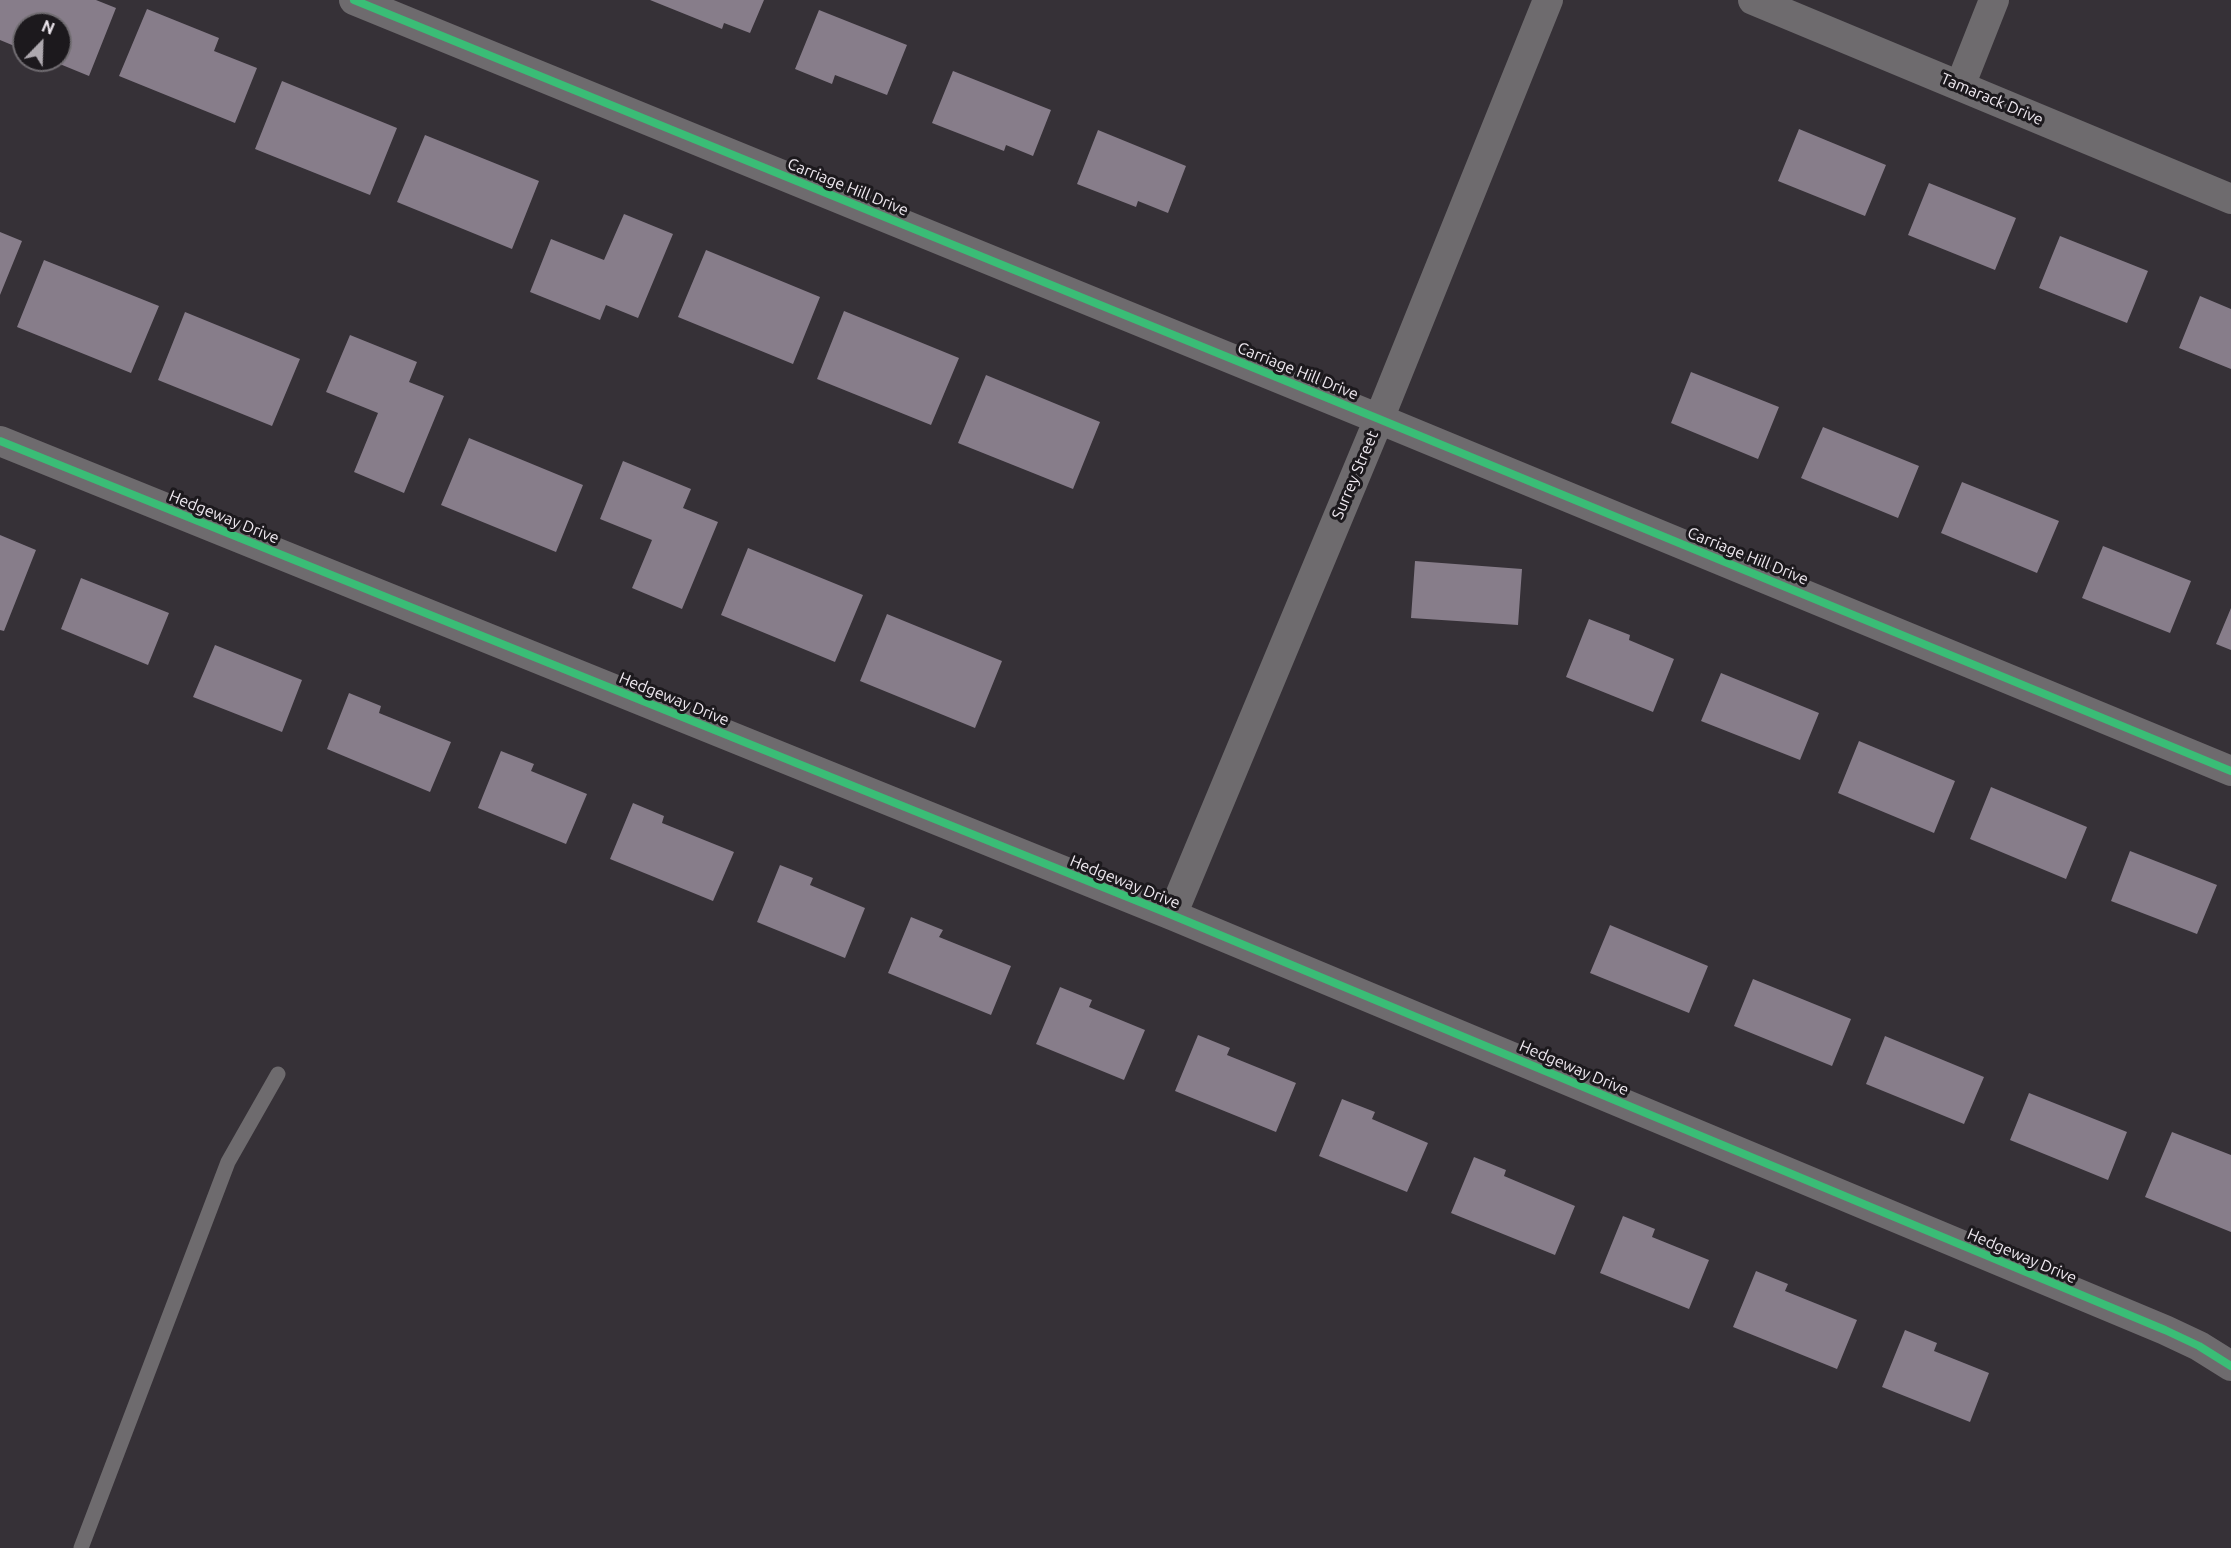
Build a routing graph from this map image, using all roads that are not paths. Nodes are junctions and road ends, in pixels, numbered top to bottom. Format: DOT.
graph roads {
  1 [pos="354,0"];
  2 [pos="1548,0"];
  3 [pos="1753,0"];
  4 [pos="1994,0"];
  5 [pos="1960,86"];
  6 [pos="2231,199"];
  7 [pos="1379,418"];
  8 [pos="0,441"];
  9 [pos="2231,771"];
  10 [pos="1172,915"];
  11 [pos="278,1074"];
  12 [pos="2231,1366"];
  13 [pos="81,1548"];
  1 -- 7 [label="street, Carriage Hill Drive"];
  2 -- 7 [label="street, Surrey Street"];
  3 -- 5 [label="street, Tamarack Drive"];
  4 -- 5 [label="street"];
  5 -- 6 [label="street, Tamarack Drive"];
  7 -- 9 [label="street, Carriage Hill Drive"];
  7 -- 10 [label="street, Surrey Street"];
  8 -- 10 [label="street, Hedgeway Drive"];
  10 -- 12 [label="street, Hedgeway Drive"];
  11 -- 13 [label="lane"];
}
